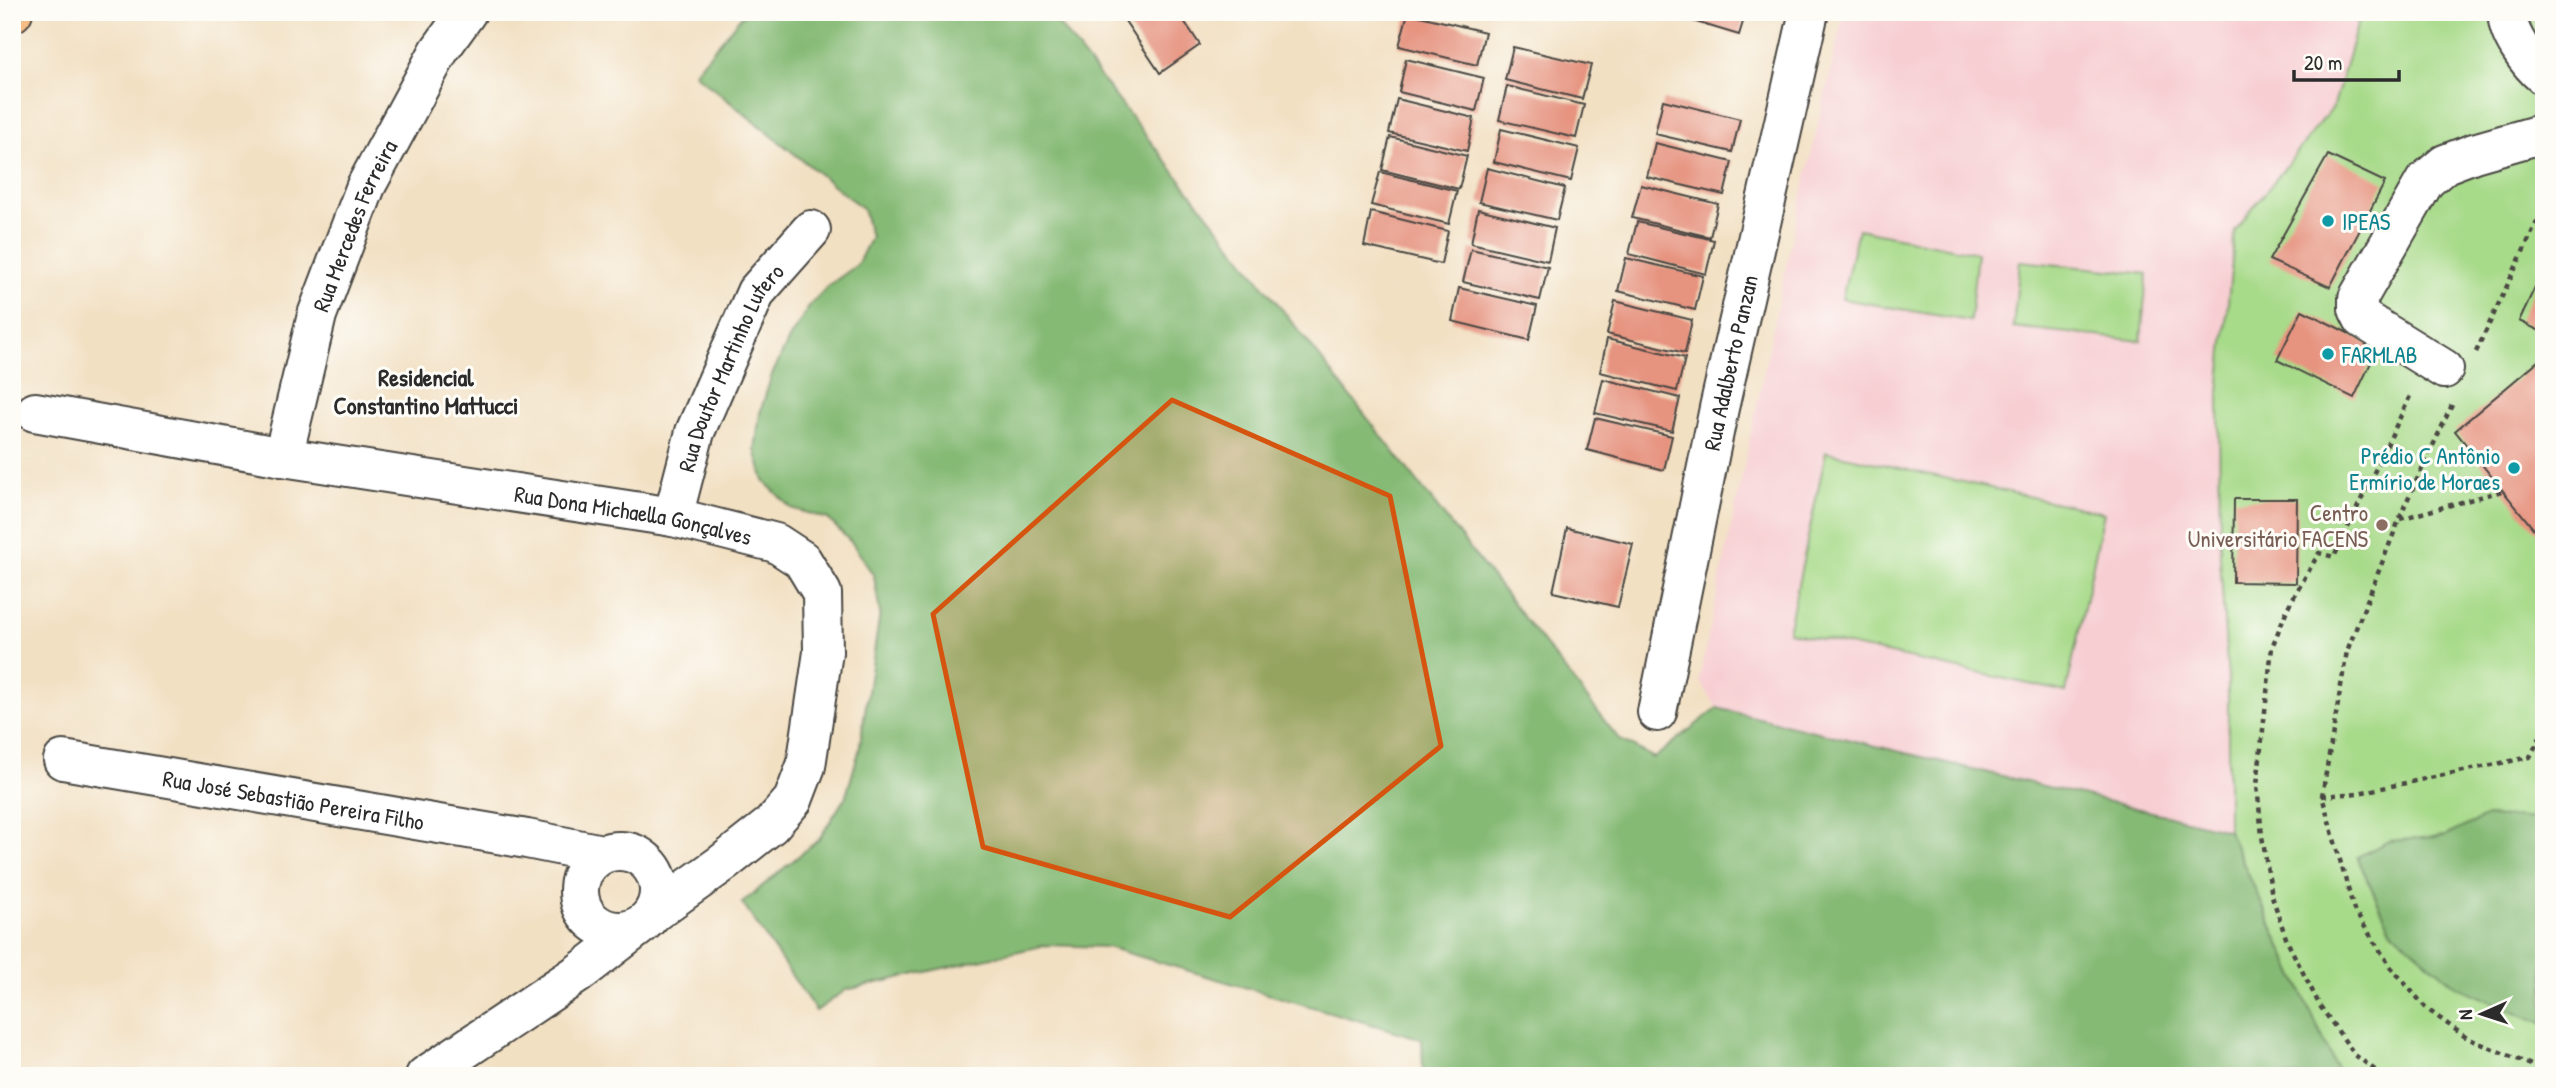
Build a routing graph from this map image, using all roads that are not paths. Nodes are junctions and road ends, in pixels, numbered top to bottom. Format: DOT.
graph roads {
  1 [pos="467,12"];
  2 [pos="1809,12"];
  3 [pos="2508,12"];
  4 [pos="2544,76"];
  5 [pos="2544,133"];
  6 [pos="811,230"];
  7 [pos="2451,369"];
  8 [pos="20,409"];
  9 [pos="283,457"];
  10 [pos="673,517"];
  11 [pos="1657,712"];
  12 [pos="63,760"];
  13 [pos="527,839"];
  14 [pos="620,854"];
  15 [pos="723,863"];
  16 [pos="580,894"];
  17 [pos="647,919"];
  18 [pos="579,973"];
  19 [pos="425,1076"];
  1 -- 9 [label="street, Rua Mercedes Ferreira"];
  2 -- 11 [label="street, Rua Adalberto Panzan"];
  3 -- 4 [label="street"];
  5 -- 7 [label="street"];
  6 -- 10 [label="street, Rua Doutor Martinho Lutero"];
  8 -- 9 [label="street, Rua Dona Michaella Gonçalves"];
  9 -- 10 [label="street, Rua Dona Michaella Gonçalves"];
  10 -- 15 [label="street, Rua Dona Michaella Gonçalves"];
  12 -- 13 [label="street, Rua José Sebastião Pereira Filho"];
  13 -- 14 [label="street, Rua José Sebastião Pereira Filho"];
  13 -- 16 [label="street, Rua José Sebastião Pereira Filho"];
  14 -- 15 [label="street, Rua José Sebastião Pereira Filho"];
  14 -- 16 [label="street"];
  14 -- 17 [label="street"];
  15 -- 17 [label="street, Rua Dona Michaella Gonçalves"];
  16 -- 17 [label="street"];
  16 -- 18 [label="street"];
  17 -- 18 [label="street, Rua Dona Michaella Gonçalves"];
  18 -- 19 [label="street, Rua Dona Michaella Gonçalves"];
}
